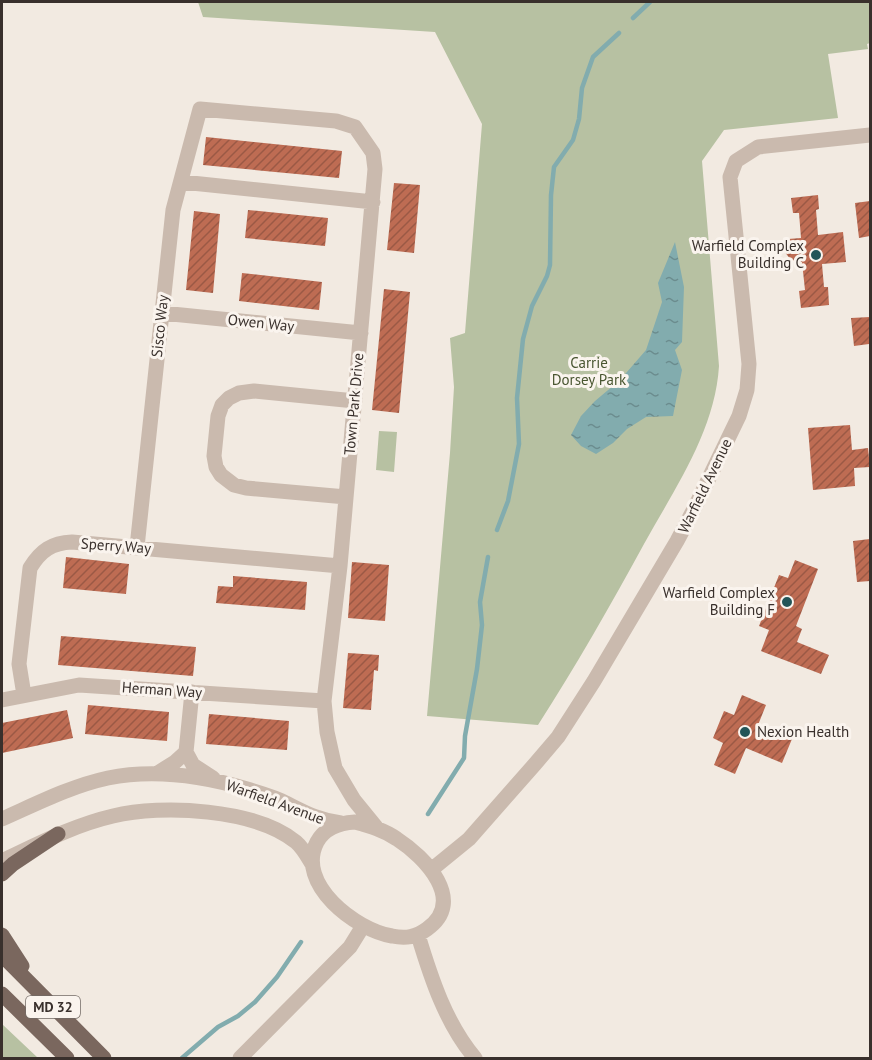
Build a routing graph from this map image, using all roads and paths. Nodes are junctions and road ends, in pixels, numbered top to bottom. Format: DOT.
graph roads {
  1 [pos="200,109"];
  2 [pos="870,135"];
  3 [pos="182,182"];
  4 [pos="373,202"];
  5 [pos="162,313"];
  6 [pos="361,333"];
  7 [pos="355,401"];
  8 [pos="346,497"];
  9 [pos="137,547"];
  10 [pos="340,566"];
  11 [pos="192,692"];
  12 [pos="24,694"];
  13 [pos="2,700"];
  14 [pos="324,701"];
  15 [pos="186,752"];
  16 [pos="156,774"];
  17 [pos="217,781"];
  18 [pos="2,819"];
  19 [pos="341,823"];
  20 [pos="376,828"];
  21 [pos="58,834"];
  22 [pos="2,861"];
  23 [pos="312,864"];
  24 [pos="431,870"];
  25 [pos="2,874"];
  26 [pos="363,926"];
  27 [pos="2,935"];
  28 [pos="418,935"];
  29 [pos="2,955"];
  30 [pos="2,994"];
  31 [pos="42,996"];
  32 [pos="67,1059"];
  33 [pos="104,1059"];
  34 [pos="240,1059"];
  35 [pos="475,1059"];
  1 -- 3 [label="street, Sisco Way"];
  1 -- 4 [label="street, Town Park Drive"];
  2 -- 24 [label="street, Warfield Avenue"];
  3 -- 4 [label="street"];
  3 -- 5 [label="street, Sisco Way"];
  4 -- 6 [label="street, Town Park Drive"];
  5 -- 6 [label="street, Owen Way"];
  5 -- 9 [label="street, Sisco Way"];
  6 -- 7 [label="street, Town Park Drive"];
  7 -- 8 [label="street, Town Park Drive"];
  7 -- 8 [label="street"];
  8 -- 10 [label="street, Town Park Drive"];
  9 -- 10 [label="street, Sperry Way"];
  9 -- 12 [label="street, Sperry Way"];
  10 -- 14 [label="street, Town Park Drive"];
  11 -- 12 [label="street, Herman Way"];
  11 -- 14 [label="street, Herman Way"];
  11 -- 15 [label="street"];
  12 -- 13 [label="street, Herman Way"];
  14 -- 20 [label="street, Town Park Drive"];
  15 -- 16 [label="street"];
  15 -- 17 [label="street"];
  16 -- 17 [label="street, Warfield Avenue"];
  16 -- 18 [label="street, Warfield Avenue"];
  17 -- 19 [label="street, Warfield Avenue"];
  19 -- 20 [label="street"];
  19 -- 23 [label="street"];
  20 -- 24 [label="street"];
  21 -- 22 [label="street, Warfield Avenue"];
  21 -- 23 [label="street, Warfield Avenue"];
  21 -- 25 [label="main road"];
  23 -- 26 [label="street"];
  24 -- 28 [label="street"];
  26 -- 28 [label="street"];
  26 -- 34 [label="street"];
  27 -- 31 [label="main road"];
  28 -- 35 [label="street"];
  29 -- 31 [label="main road, MD 32"];
  30 -- 32 [label="main road, MD 32"];
  31 -- 33 [label="main road, MD 32"];
}
